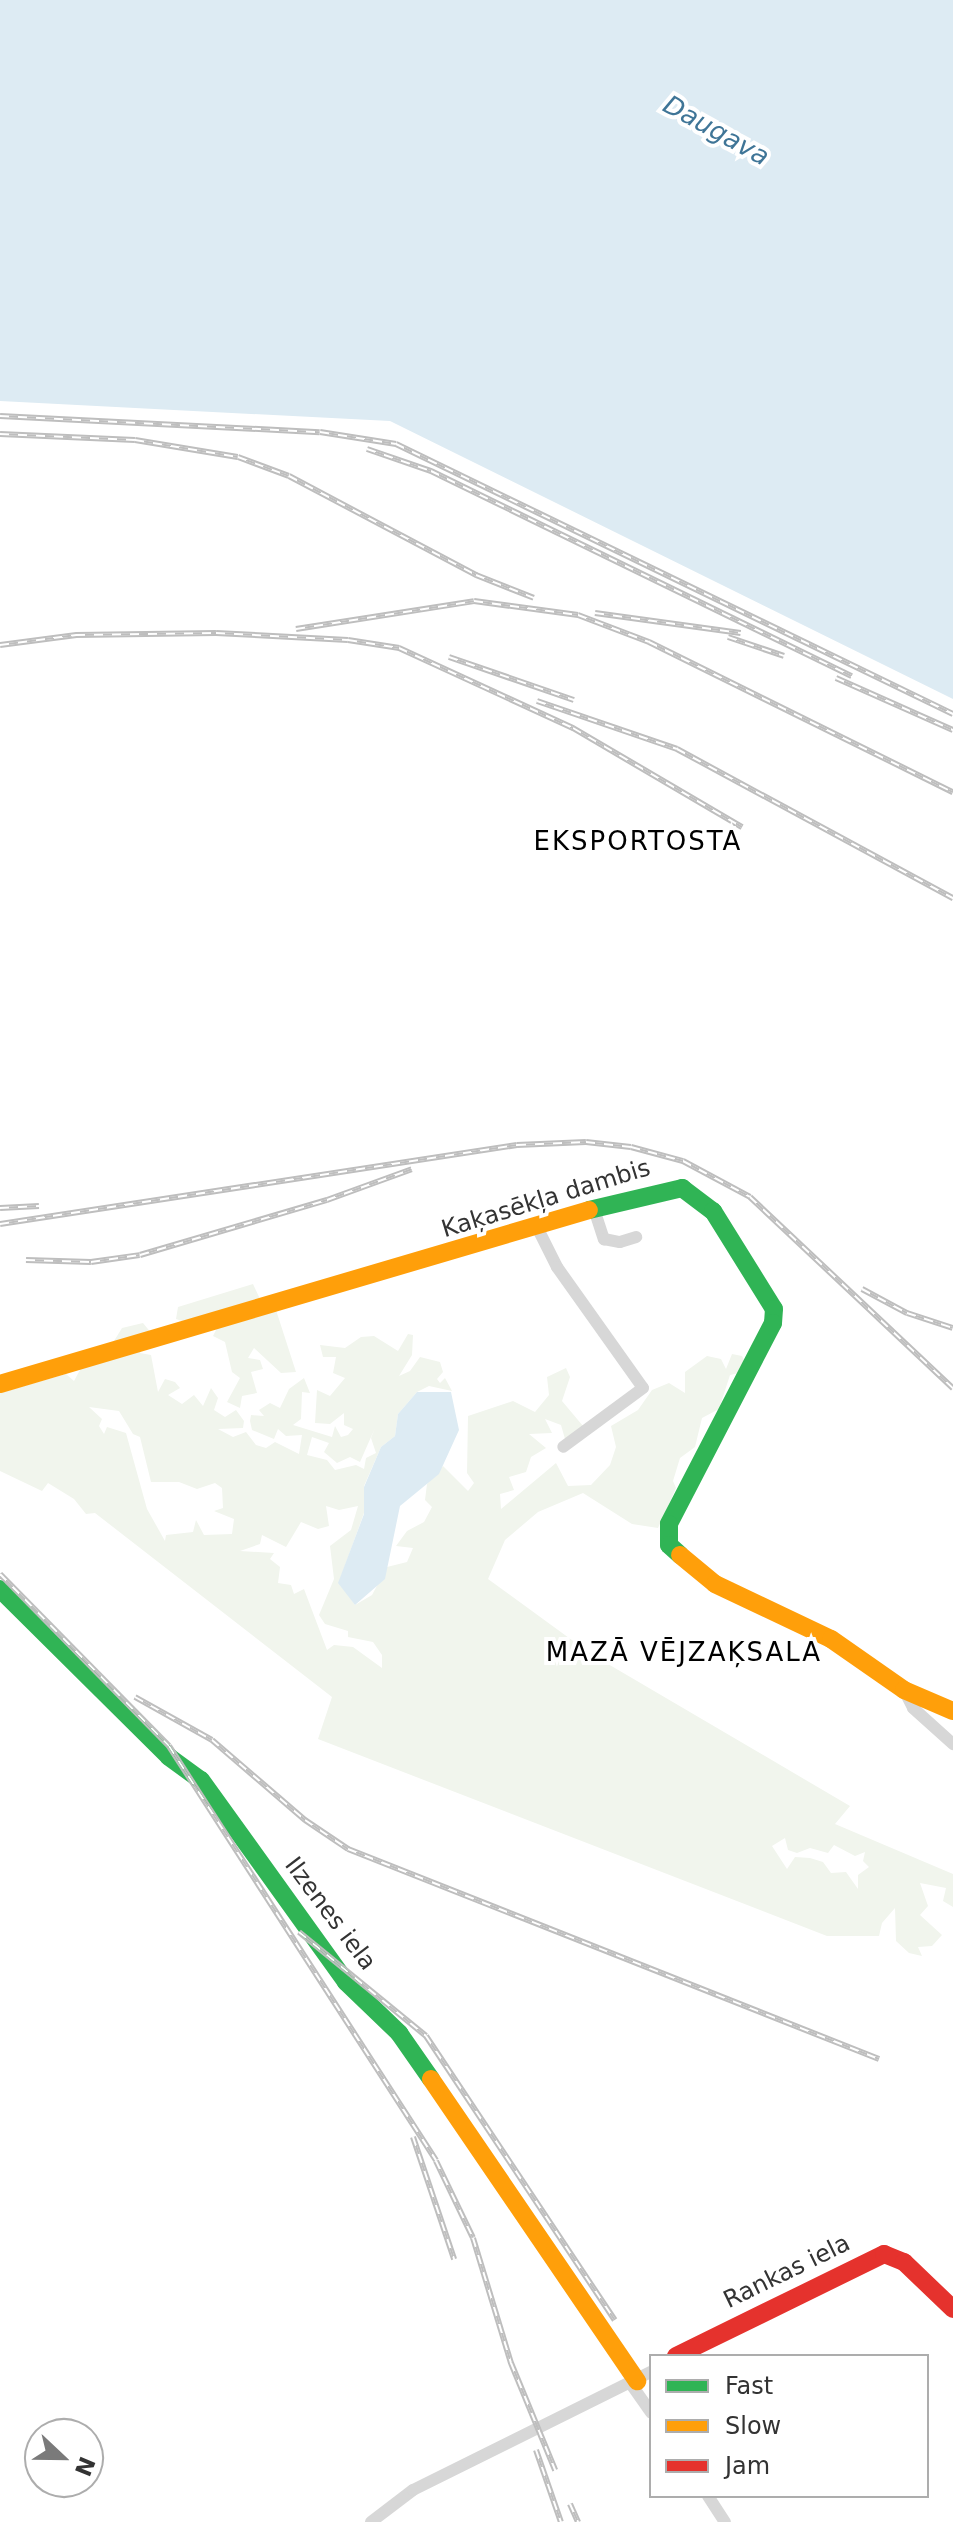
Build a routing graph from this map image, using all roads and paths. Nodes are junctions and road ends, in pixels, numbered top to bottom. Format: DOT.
graph roads {
  1 [pos="594,1209"];
  2 [pos="537,1227"];
  3 [pos="636,1237"];
  4 [pos="0,1384"];
  5 [pos="563,1447"];
  6 [pos="0,1589"];
  7 [pos="904,1690"];
  8 [pos="953,1711"];
  9 [pos="953,1744"];
  10 [pos="953,2309"];
  11 [pos="680,2354"];
  12 [pos="639,2379"];
  13 [pos="649,2407"];
  14 [pos="709,2498"];
  15 [pos="371,2522"];
  16 [pos="725,2522"];
  1 -- 2 [label="street, Kaķasēkļa dambis"];
  1 -- 3 [label="street"];
  1 -- 7 [label="street, Kaķasēkļa dambis"];
  2 -- 4 [label="street, Kaķasēkļa dambis"];
  2 -- 5 [label="street"];
  6 -- 12 [label="street, Ilzenes iela"];
  7 -- 8 [label="street"];
  7 -- 9 [label="street"];
  10 -- 11 [label="street, Rankas iela"];
  12 -- 13 [label="street, Ilzenes iela"];
  12 -- 15 [label="street"];
  14 -- 16 [label="street"];
}
